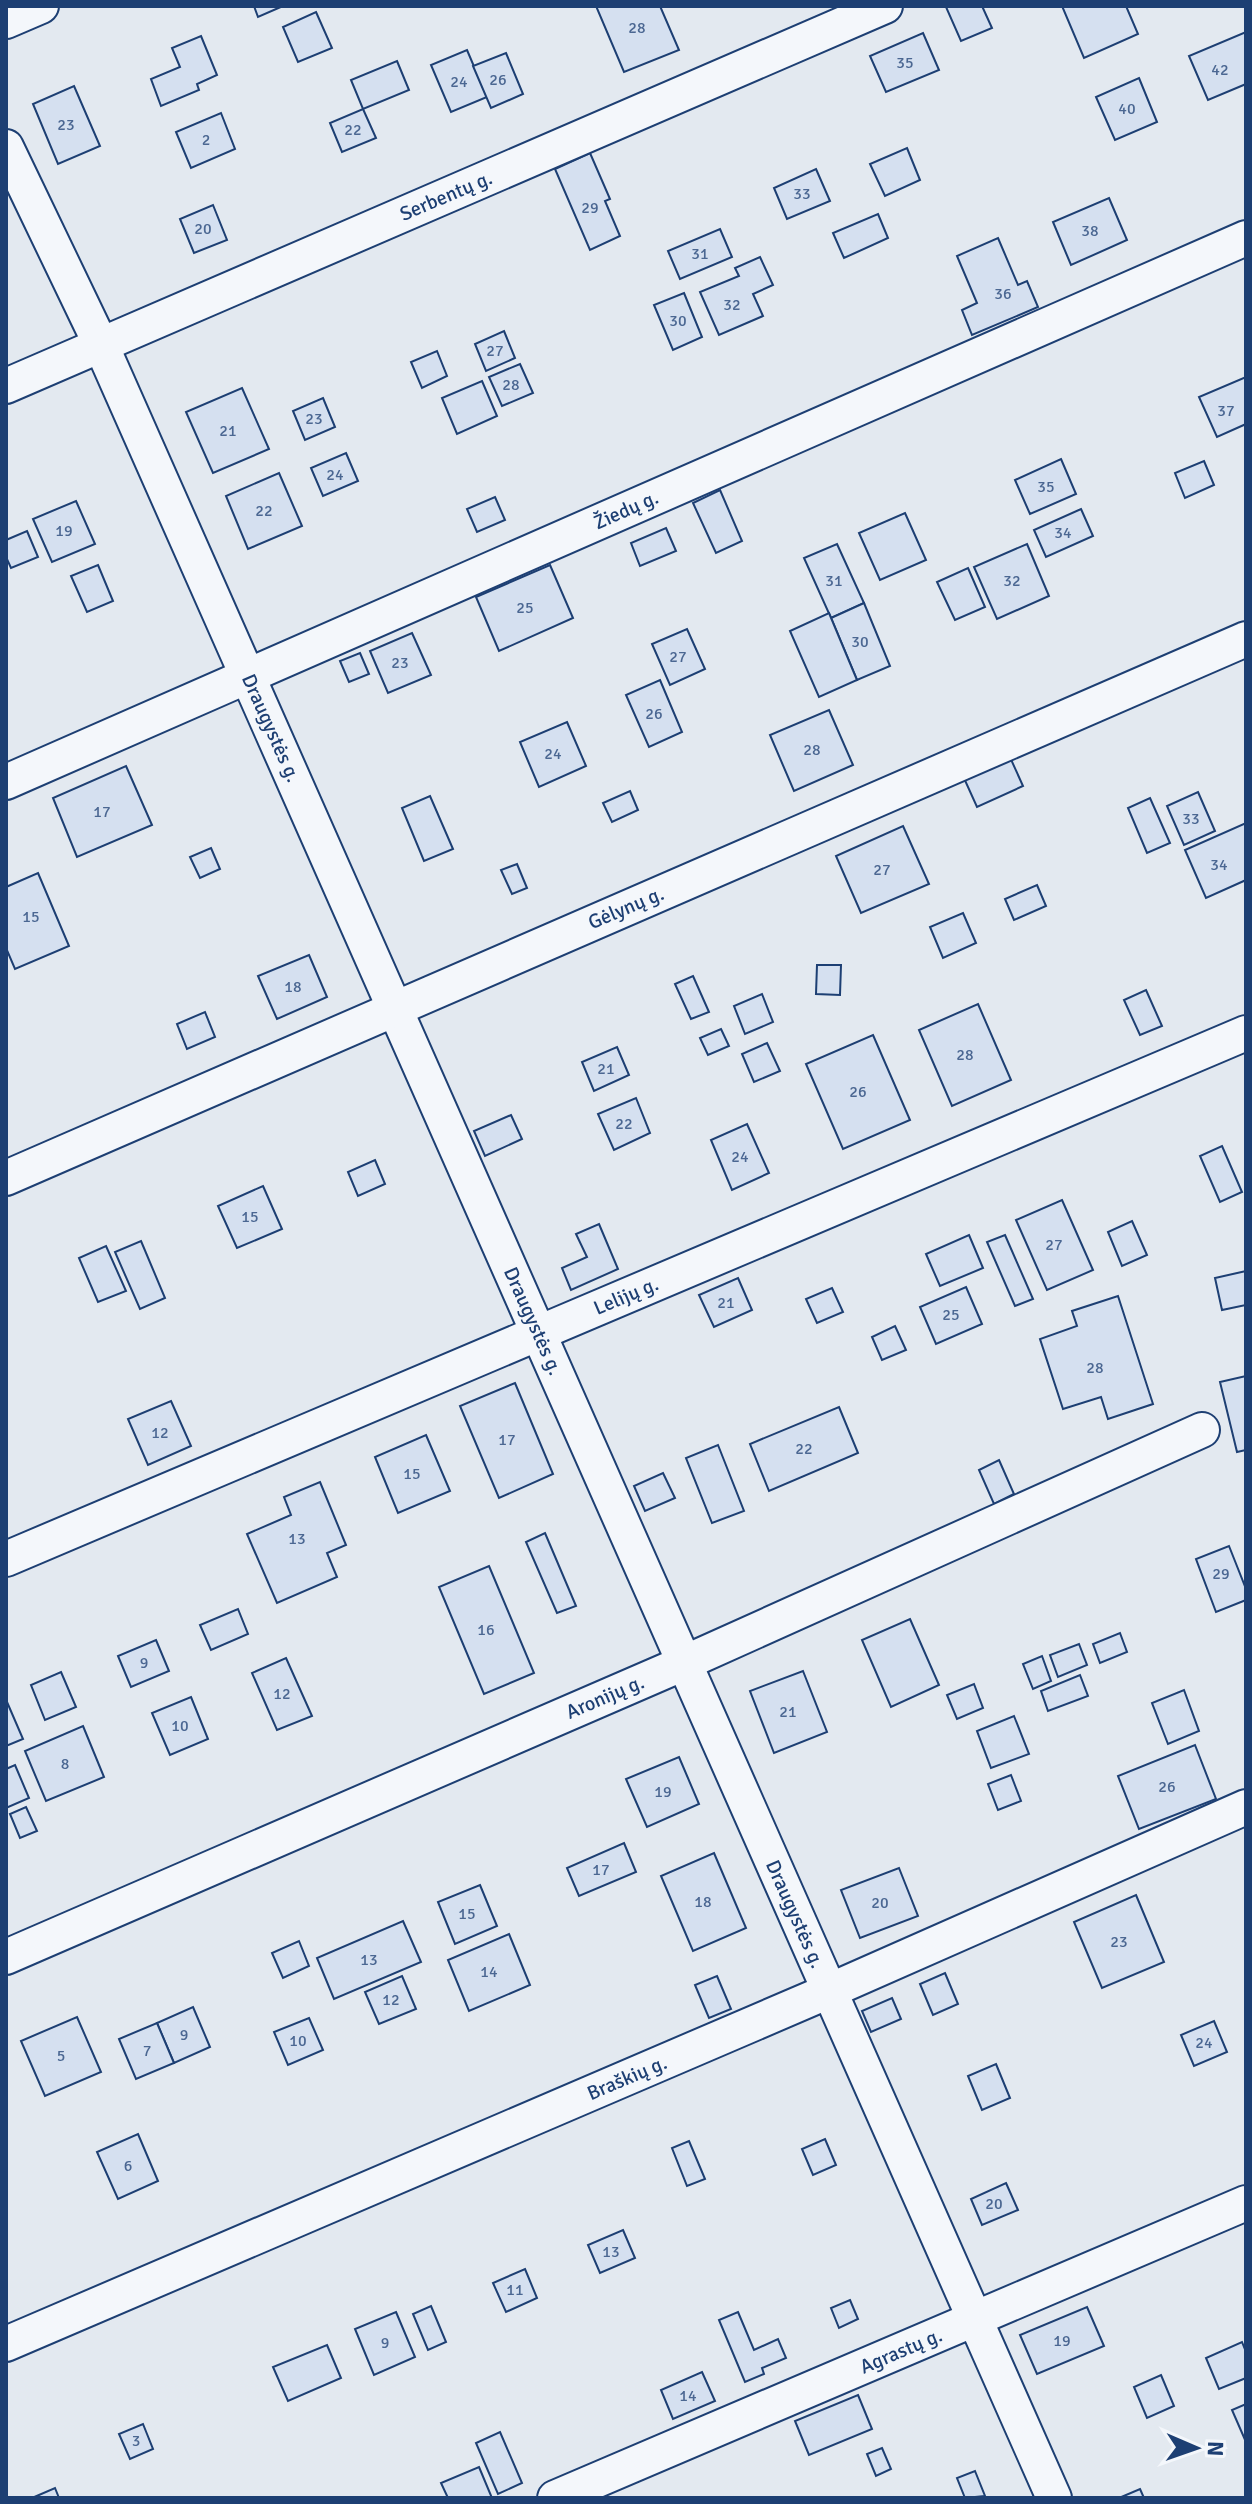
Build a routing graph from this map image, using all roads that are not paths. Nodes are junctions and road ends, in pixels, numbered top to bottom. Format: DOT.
graph roads {
  1 [pos="41,6"];
  2 [pos="885,6"];
  3 [pos="6,21"];
  4 [pos="6,147"];
  5 [pos="1246,238"];
  6 [pos="101,345"];
  7 [pos="6,386"];
  8 [pos="1246,639"];
  9 [pos="248,676"];
  10 [pos="6,782"];
  11 [pos="394,1009"];
  12 [pos="1246,1033"];
  13 [pos="6,1178"];
  14 [pos="539,1333"];
  15 [pos="1202,1430"];
  16 [pos="6,1559"];
  17 [pos="684,1663"];
  18 [pos="1246,1807"];
  19 [pos="6,1957"];
  20 [pos="829,1991"];
  21 [pos="1246,2203"];
  22 [pos="974,2319"];
  23 [pos="6,2344"];
  24 [pos="555,2498"];
  25 [pos="1054,2498"];
  1 -- 3 [label="street"];
  2 -- 6 [label="street, Serbentų g."];
  4 -- 6 [label="street, Draugystės g."];
  5 -- 9 [label="street, Žiedų g."];
  6 -- 7 [label="street, Serbentų g."];
  6 -- 9 [label="street, Draugystės g."];
  8 -- 11 [label="street, Gėlynų g."];
  9 -- 10 [label="street, Žiedų g."];
  9 -- 11 [label="street, Draugystės g."];
  11 -- 13 [label="street, Gėlynų g."];
  11 -- 14 [label="street, Draugystės g."];
  12 -- 14 [label="street, Lelijų g."];
  14 -- 16 [label="street, Lelijų g."];
  14 -- 17 [label="street, Draugystės g."];
  15 -- 17 [label="street, Aronijų g."];
  17 -- 19 [label="street, Aronijų g."];
  17 -- 20 [label="street, Draugystės g."];
  18 -- 20 [label="street, Braškių g."];
  20 -- 22 [label="street, Draugystės g."];
  20 -- 23 [label="street, Braškių g."];
  21 -- 22 [label="street, Agrastų g."];
  22 -- 24 [label="street, Agrastų g."];
  22 -- 25 [label="street, Draugystės g."];
}
